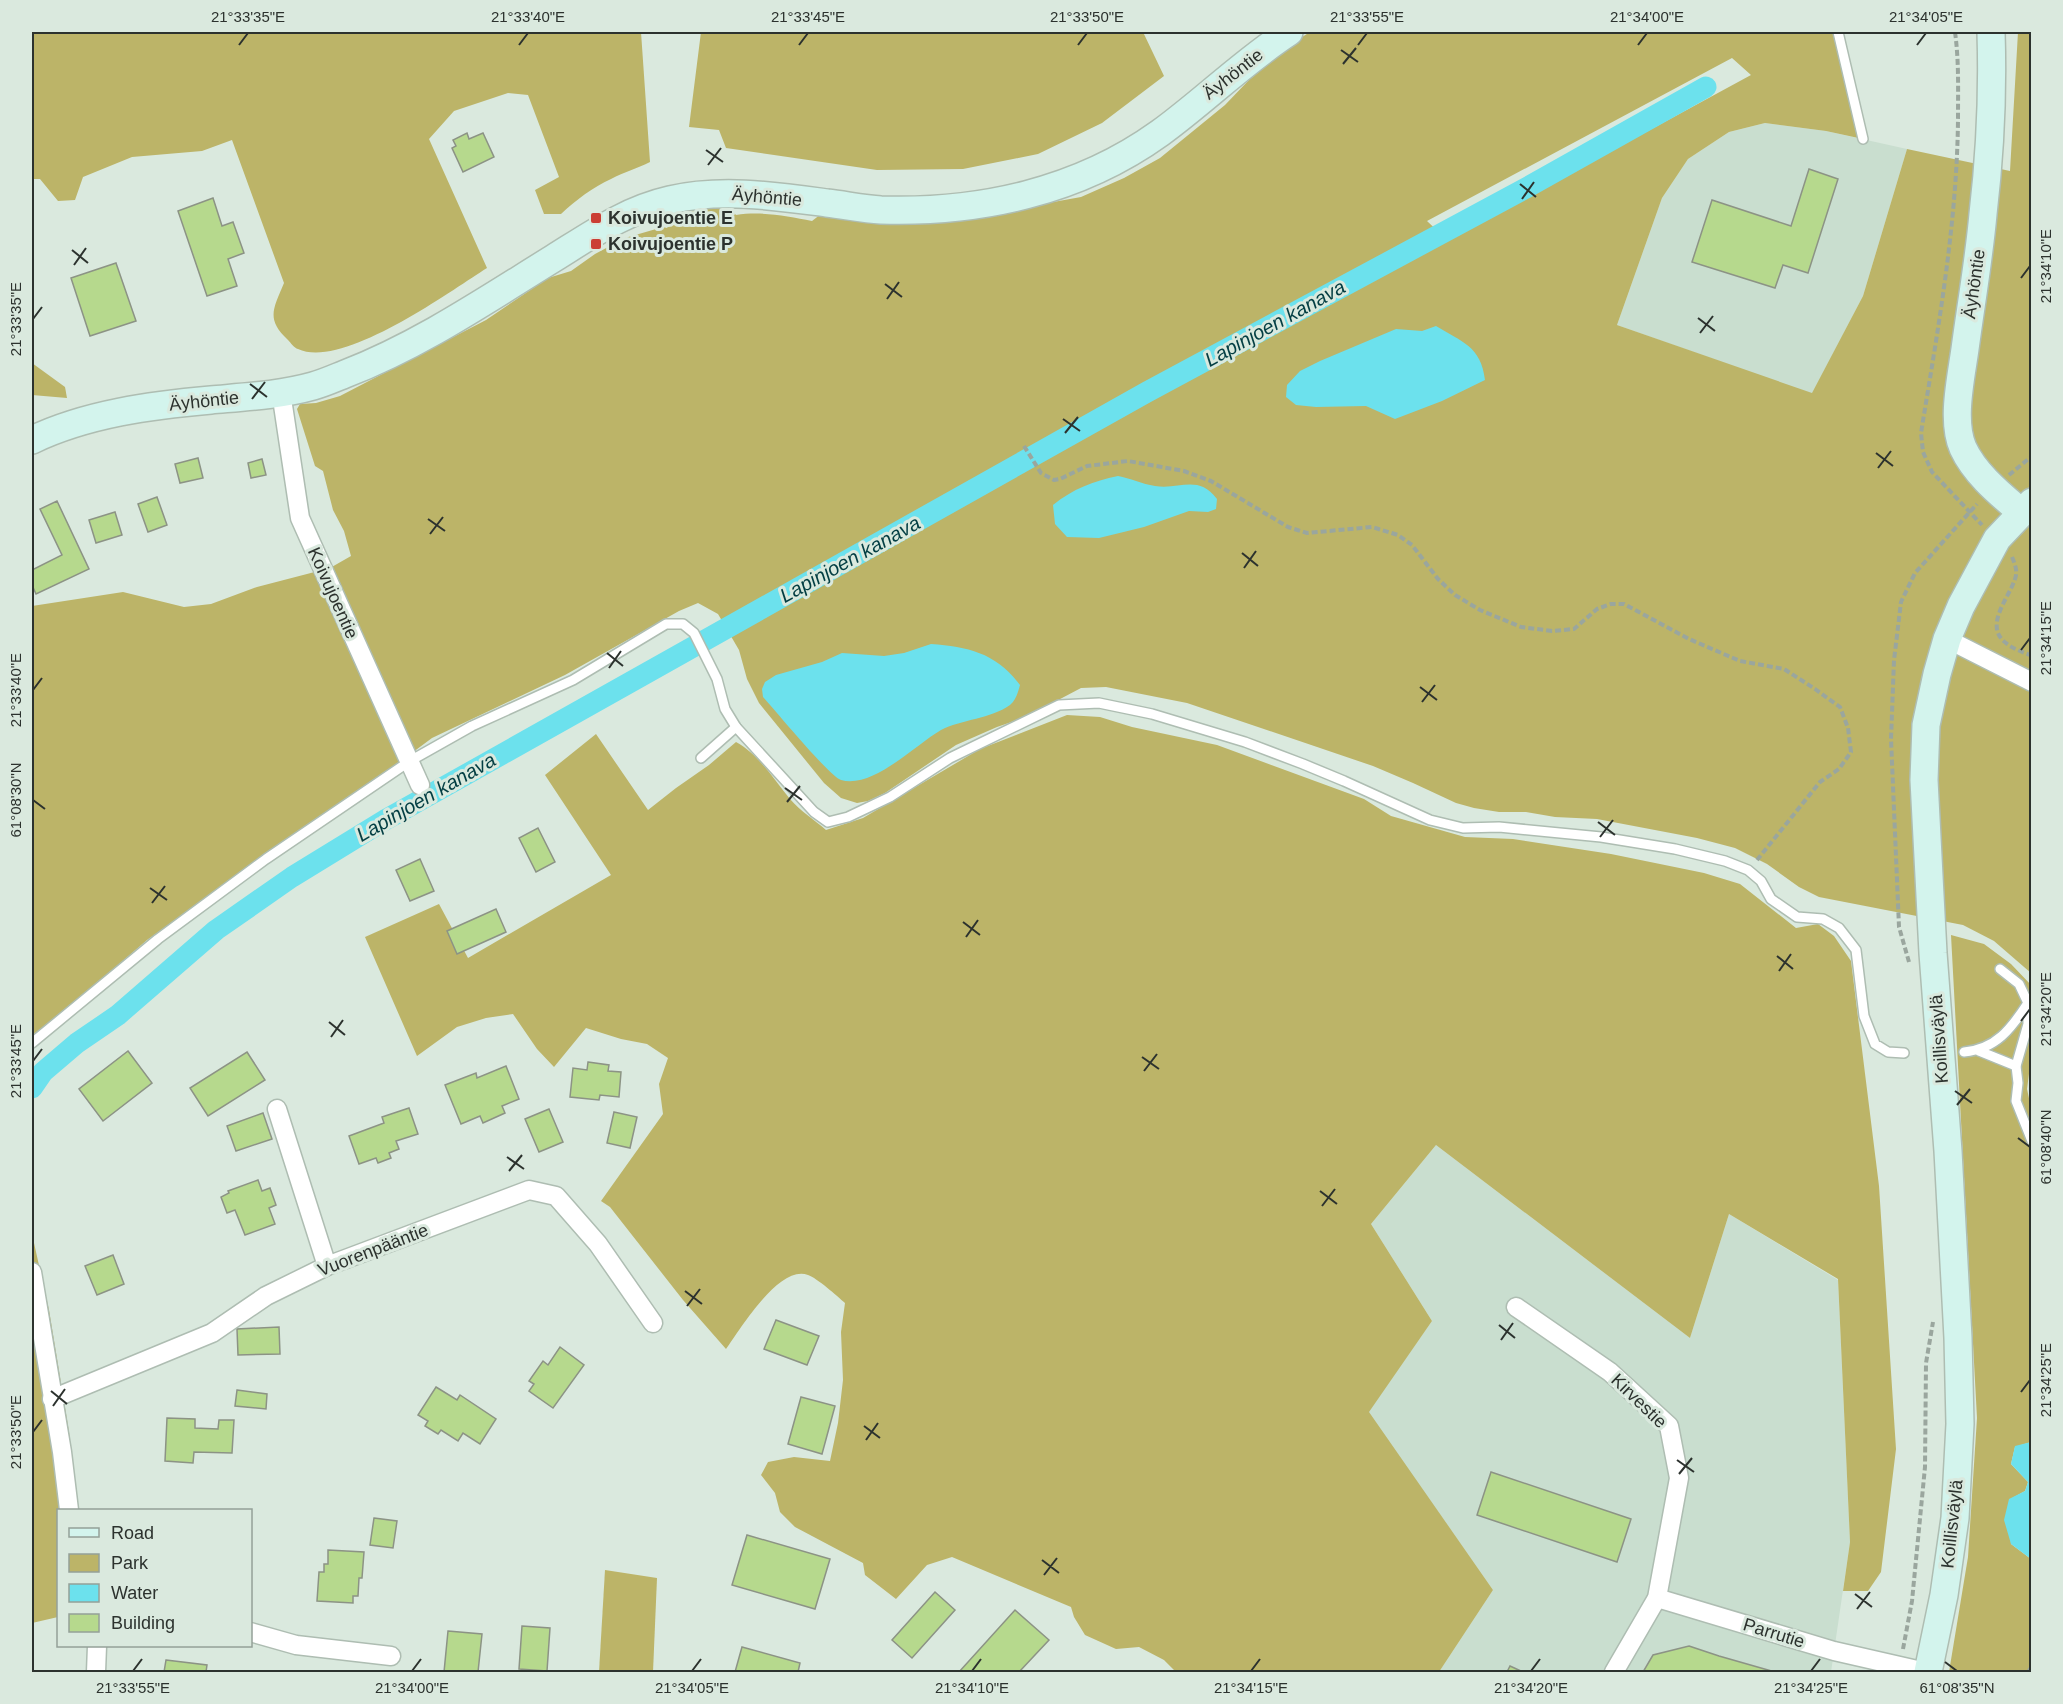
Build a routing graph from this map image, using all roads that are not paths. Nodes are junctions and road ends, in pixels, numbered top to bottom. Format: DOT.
graph roads {
  1 [pos="1288,32"];
  2 [pos="1838,32"];
  3 [pos="1991,32"];
  4 [pos="1863,139"];
  5 [pos="281,392"];
  6 [pos="32,440"];
  7 [pos="2026,507"];
  8 [pos="1947,639"];
  9 [pos="2031,682"];
  10 [pos="736,727"];
  11 [pos="701,758"];
  12 [pos="410,761"];
  13 [pos="420,785"];
  14 [pos="2000,969"];
  15 [pos="2028,1003"];
  16 [pos="32,1043"];
  17 [pos="1979,1051"];
  18 [pos="1964,1052"];
  19 [pos="1904,1053"];
  20 [pos="2016,1066"];
  21 [pos="276,1109"];
  22 [pos="2031,1141"];
  23 [pos="327,1266"];
  24 [pos="32,1272"];
  25 [pos="1516,1307"];
  26 [pos="653,1323"];
  27 [pos="52,1399"];
  28 [pos="69,1509"];
  29 [pos="1657,1598"];
  30 [pos="252,1633"];
  31 [pos="98,1647"];
  32 [pos="391,1656"];
  33 [pos="96,1672"];
  34 [pos="1614,1672"];
  35 [pos="1927,1672"];
  1 -- 5 [label="main road, Äyhöntie"];
  2 -- 4 [label="lane"];
  3 -- 7 [label="main road, Äyhöntie"];
  5 -- 6 [label="main road, Äyhöntie"];
  5 -- 12 [label="street, Koivujoentie"];
  7 -- 8 [label="main road, Koillisväylä"];
  8 -- 9 [label="street"];
  8 -- 35 [label="main road, Koillisväylä"];
  10 -- 11 [label="lane"];
  10 -- 12 [label="lane"];
  10 -- 19 [label="lane"];
  12 -- 13 [label="street, Koivujoentie"];
  12 -- 16 [label="lane"];
  14 -- 15 [label="lane"];
  15 -- 17 [label="lane"];
  15 -- 20 [label="lane"];
  17 -- 18 [label="lane"];
  17 -- 20 [label="lane"];
  20 -- 22 [label="lane"];
  21 -- 23 [label="street"];
  23 -- 26 [label="street, Vuorenpääntie"];
  23 -- 27 [label="street, Vuorenpääntie"];
  24 -- 27 [label="street"];
  25 -- 29 [label="street, Kirvestie"];
  27 -- 28 [label="street"];
  29 -- 34 [label="street, Kirvestie"];
  29 -- 35 [label="street, Parrutie"];
  30 -- 32 [label="street"];
  31 -- 33 [label="street"];
}
